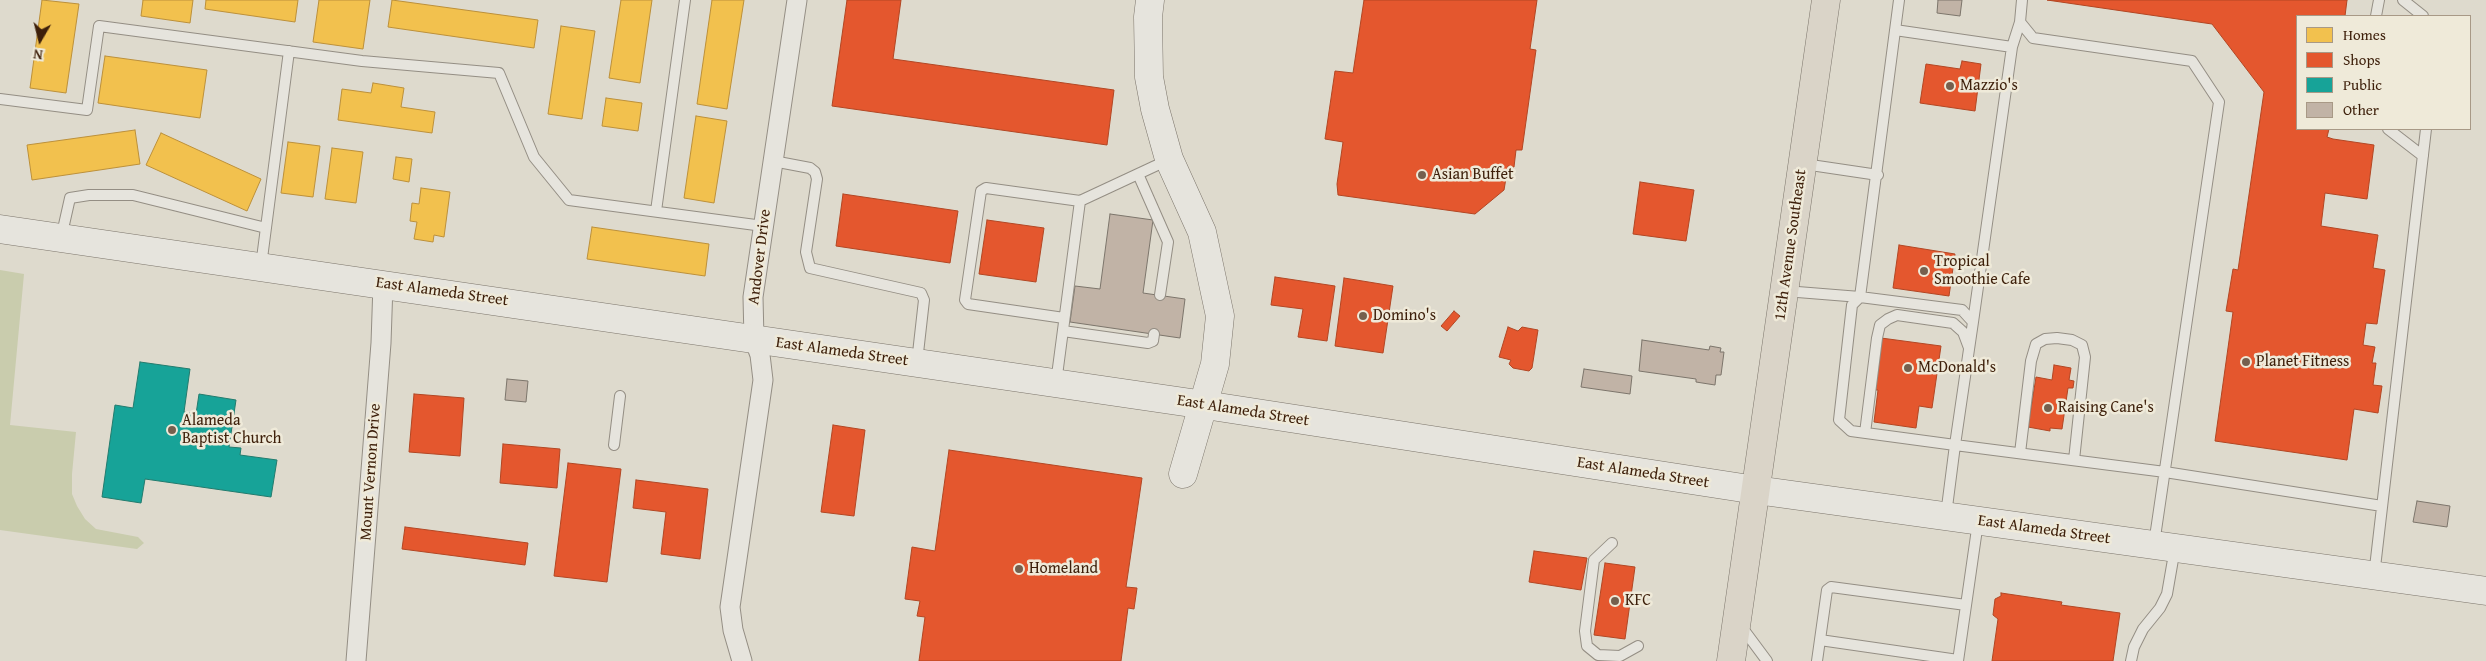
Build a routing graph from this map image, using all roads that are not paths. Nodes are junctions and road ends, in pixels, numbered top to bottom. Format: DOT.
graph roads {
  1 [pos="685,0"];
  2 [pos="798,0"];
  3 [pos="1150,0"];
  4 [pos="1826,0"];
  5 [pos="1899,0"];
  6 [pos="2022,0"];
  7 [pos="2379,0"];
  8 [pos="2403,0"];
  9 [pos="2376,15"];
  10 [pos="2422,15"];
  11 [pos="2020,22"];
  12 [pos="1895,30"];
  13 [pos="2012,47"];
  14 [pos="289,51"];
  15 [pos="0,99"];
  16 [pos="2389,130"];
  17 [pos="2426,130"];
  18 [pos="2423,156"];
  19 [pos="1169,159"];
  20 [pos="773,161"];
  21 [pos="1803,164"];
  22 [pos="1138,174"];
  23 [pos="1878,175"];
  24 [pos="1080,201"];
  25 [pos="656,211"];
  26 [pos="763,226"];
  27 [pos="266,228"];
  28 [pos="0,229"];
  29 [pos="61,238"];
  30 [pos="261,266"];
  31 [pos="383,284"];
  32 [pos="1784,291"];
  33 [pos="1160,295"];
  34 [pos="1860,297"];
  35 [pos="1064,318"];
  36 [pos="1973,322"];
  37 [pos="1063,331"];
  38 [pos="1153,337"];
  39 [pos="754,339"];
  40 [pos="1969,349"];
  41 [pos="916,363"];
  42 [pos="1056,384"];
  43 [pos="620,396"];
  44 [pos="1205,405"];
  45 [pos="1865,433"];
  46 [pos="614,445"];
  47 [pos="1955,445"];
  48 [pos="2020,453"];
  49 [pos="2074,460"];
  50 [pos="2165,472"];
  51 [pos="1183,474"];
  52 [pos="1756,490"];
  53 [pos="2382,506"];
  54 [pos="1946,516"];
  55 [pos="1978,521"];
  56 [pos="1612,543"];
  57 [pos="2165,546"];
  58 [pos="2374,577"];
  59 [pos="2486,591"];
  60 [pos="1966,605"];
  61 [pos="1737,621"];
  62 [pos="1820,640"];
  63 [pos="1638,646"];
  64 [pos="356,661"];
  65 [pos="742,661"];
  66 [pos="1731,661"];
  67 [pos="1767,661"];
  68 [pos="1817,661"];
  69 [pos="1958,661"];
  70 [pos="2131,661"];
  1 -- 25 [label="lane"];
  2 -- 20 [label="street, Andover Drive"];
  3 -- 19 [label="street"];
  4 -- 21 [label="main road, 12th Avenue Southeast"];
  5 -- 12 [label="lane"];
  6 -- 11 [label="lane"];
  7 -- 9 [label="lane"];
  8 -- 10 [label="lane"];
  11 -- 13 [label="lane"];
  11 -- 50 [label="lane"];
  12 -- 13 [label="lane"];
  12 -- 23 [label="lane"];
  13 -- 36 [label="lane"];
  14 -- 15 [label="lane"];
  14 -- 25 [label="lane"];
  14 -- 27 [label="lane"];
  16 -- 18 [label="lane"];
  17 -- 18 [label="lane"];
  18 -- 53 [label="lane"];
  19 -- 22 [label="lane"];
  19 -- 44 [label="street"];
  20 -- 26 [label="street, Andover Drive"];
  20 -- 41 [label="lane"];
  21 -- 23 [label="lane"];
  21 -- 32 [label="main road, 12th Avenue Southeast"];
  22 -- 24 [label="lane"];
  22 -- 33 [label="lane"];
  23 -- 34 [label="lane"];
  24 -- 35 [label="lane"];
  24 -- 35 [label="lane"];
  25 -- 26 [label="lane"];
  26 -- 39 [label="street, Andover Drive"];
  27 -- 29 [label="lane"];
  27 -- 30 [label="lane"];
  28 -- 29 [label="street, East Alameda Street"];
  29 -- 30 [label="street, East Alameda Street"];
  30 -- 31 [label="street, East Alameda Street"];
  31 -- 39 [label="street, East Alameda Street"];
  31 -- 64 [label="street, Mount Vernon Drive"];
  32 -- 34 [label="lane"];
  32 -- 52 [label="main road, 12th Avenue Southeast"];
  34 -- 36 [label="lane"];
  34 -- 45 [label="lane"];
  35 -- 37 [label="lane"];
  36 -- 40 [label="lane"];
  37 -- 38 [label="lane"];
  37 -- 42 [label="lane"];
  39 -- 41 [label="street, East Alameda Street"];
  39 -- 65 [label="street, Andover Drive"];
  40 -- 45 [label="lane"];
  40 -- 47 [label="lane"];
  41 -- 42 [label="street, East Alameda Street"];
  42 -- 44 [label="street, East Alameda Street"];
  43 -- 46 [label="lane"];
  44 -- 51 [label="street"];
  44 -- 52 [label="street, East Alameda Street"];
  45 -- 47 [label="lane"];
  47 -- 48 [label="lane"];
  47 -- 54 [label="lane"];
  48 -- 49 [label="lane"];
  48 -- 49 [label="lane"];
  49 -- 50 [label="lane"];
  50 -- 53 [label="lane"];
  50 -- 57 [label="lane"];
  52 -- 54 [label="street, East Alameda Street"];
  52 -- 61 [label="main road, 12th Avenue Southeast"];
  53 -- 58 [label="lane"];
  54 -- 55 [label="street, East Alameda Street"];
  55 -- 57 [label="street, East Alameda Street"];
  55 -- 60 [label="lane"];
  56 -- 63 [label="lane"];
  57 -- 58 [label="street, East Alameda Street"];
  57 -- 70 [label="lane"];
  58 -- 59 [label="street, East Alameda Street"];
  60 -- 62 [label="lane"];
  60 -- 69 [label="lane"];
  61 -- 66 [label="main road, 12th Avenue Southeast"];
  61 -- 67 [label="lane"];
  62 -- 68 [label="lane"];
  62 -- 69 [label="lane"];
}
